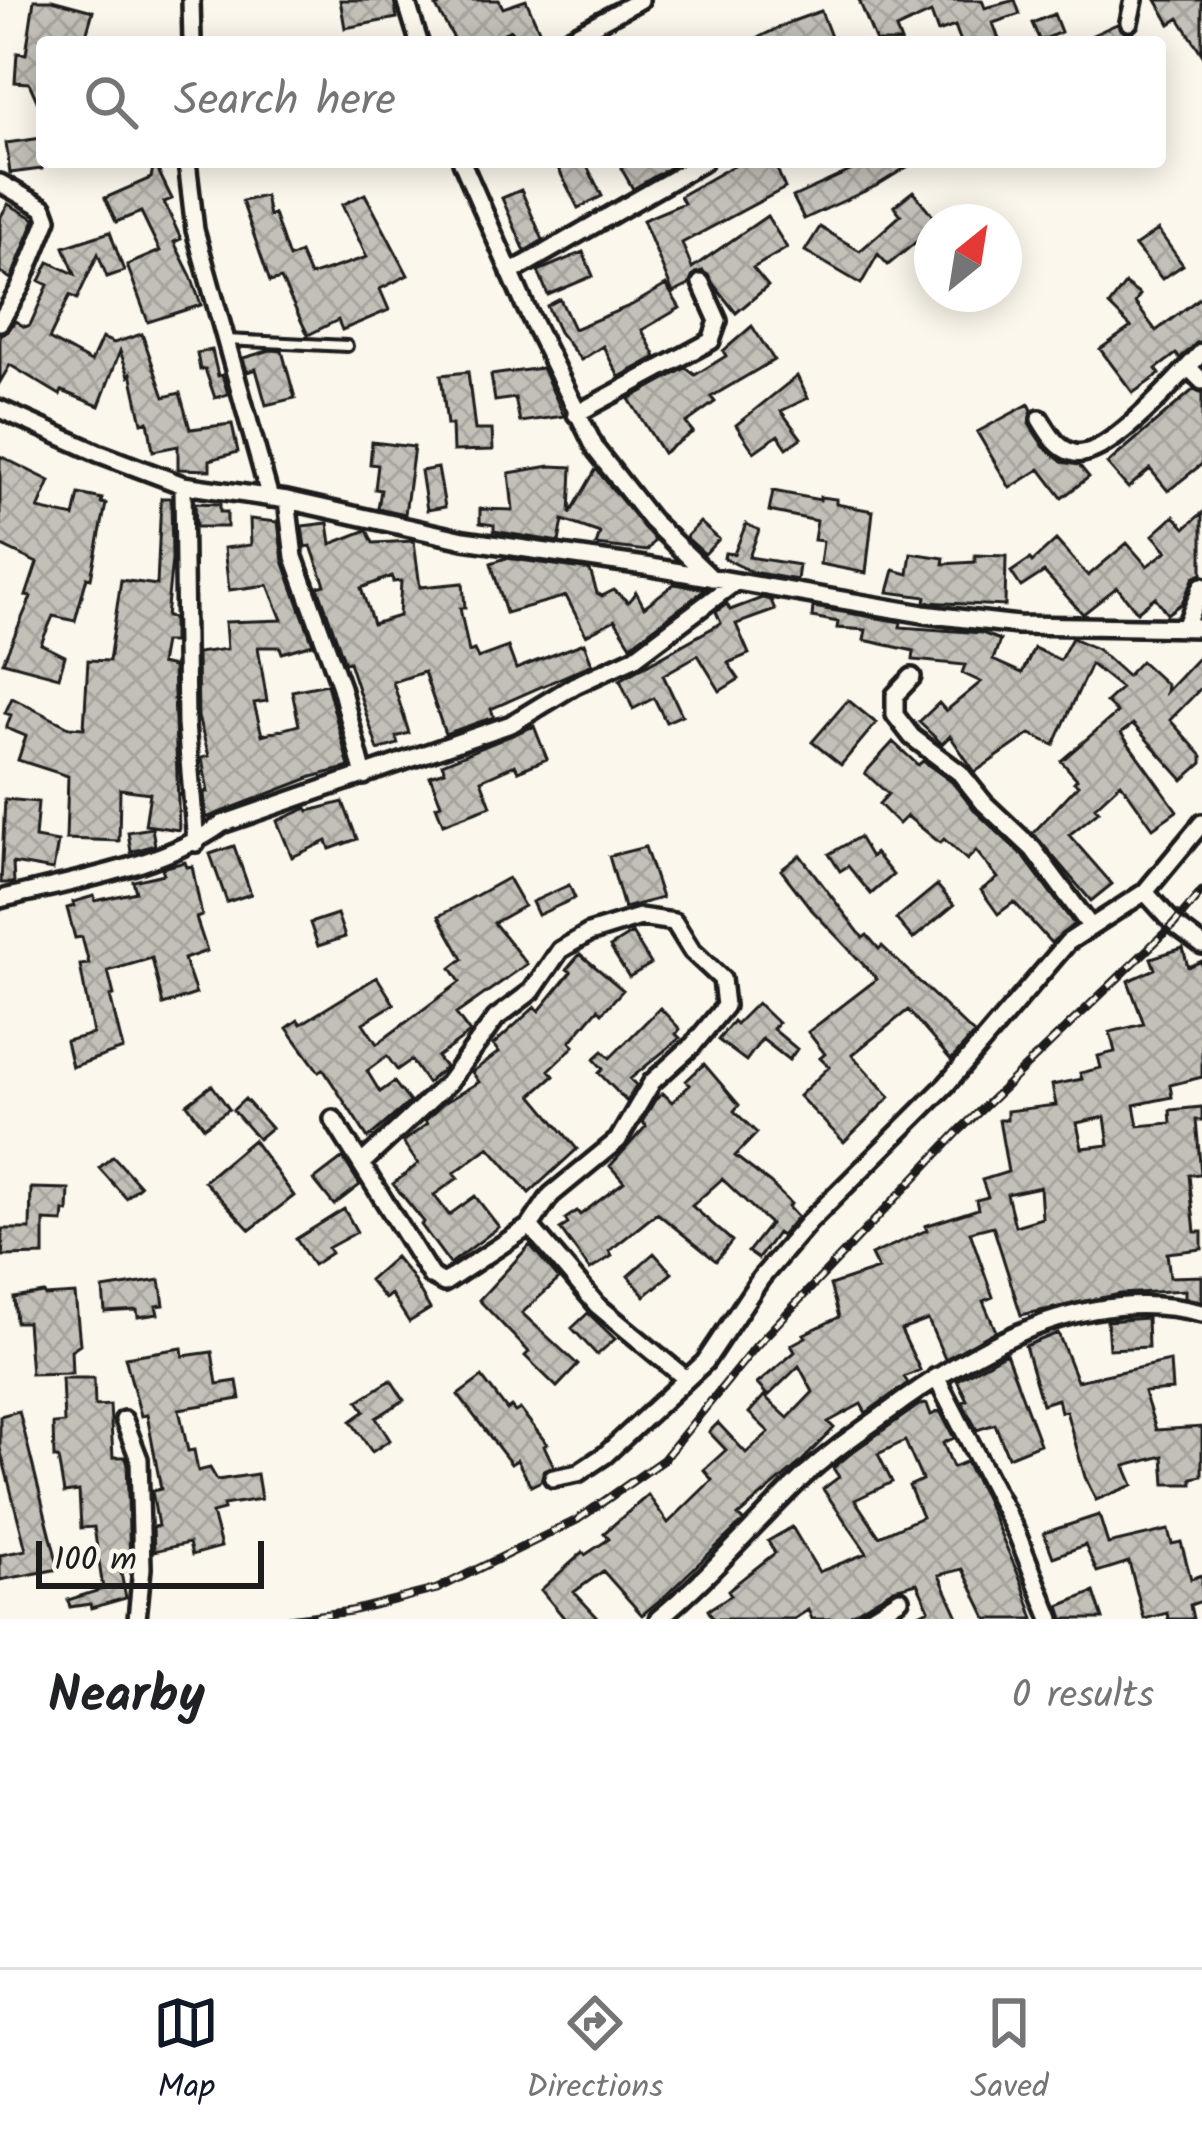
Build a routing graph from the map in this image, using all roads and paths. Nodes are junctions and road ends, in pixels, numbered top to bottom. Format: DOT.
graph roads {
  1 [pos="191,0"];
  2 [pos="406,0"];
  3 [pos="640,0"];
  4 [pos="1135,0"];
  5 [pos="1129,22"];
  6 [pos="192,36"];
  7 [pos="417,36"];
  8 [pos="573,36"];
  9 [pos="188,168"];
  10 [pos="465,168"];
  11 [pos="693,168"];
  12 [pos="0,183"];
  13 [pos="510,273"];
  14 [pos="700,283"];
  15 [pos="0,322"];
  16 [pos="225,340"];
  17 [pos="347,346"];
  18 [pos="1202,352"];
  19 [pos="1188,367"];
  20 [pos="1202,381"];
  21 [pos="0,409"];
  22 [pos="576,414"];
  23 [pos="1040,419"];
  24 [pos="183,484"];
  25 [pos="278,499"];
  26 [pos="713,580"];
  27 [pos="734,584"];
  28 [pos="1202,586"];
  29 [pos="1193,627"];
  30 [pos="912,677"];
  31 [pos="364,776"];
  32 [pos="1202,823"];
  33 [pos="196,843"];
  34 [pos="1145,892"];
  35 [pos="0,899"];
  36 [pos="1090,926"];
  37 [pos="1202,945"];
  38 [pos="333,1119"];
  39 [pos="361,1164"];
  40 [pos="530,1226"];
  41 [pos="1202,1313"];
  42 [pos="936,1377"];
  43 [pos="686,1378"];
  44 [pos="124,1420"];
  45 [pos="553,1478"];
  46 [pos="900,1599"];
  47 [pos="136,1619"];
  48 [pos="658,1619"];
  49 [pos="868,1619"];
  50 [pos="1052,1619"];
  1 -- 6 [label="street"];
  2 -- 7 [label="street"];
  3 -- 8 [label="street"];
  4 -- 5 [label="street"];
  9 -- 16 [label="street"];
  10 -- 13 [label="street"];
  11 -- 13 [label="street"];
  12 -- 15 [label="street"];
  13 -- 22 [label="street"];
  14 -- 22 [label="street"];
  16 -- 17 [label="lane"];
  16 -- 25 [label="street"];
  18 -- 19 [label="street"];
  19 -- 20 [label="street"];
  19 -- 23 [label="street"];
  21 -- 24 [label="street"];
  22 -- 26 [label="street"];
  24 -- 25 [label="street"];
  24 -- 33 [label="street"];
  25 -- 26 [label="street"];
  25 -- 31 [label="street"];
  26 -- 27 [label="street"];
  27 -- 29 [label="street"];
  27 -- 31 [label="street"];
  28 -- 29 [label="street"];
  30 -- 36 [label="street"];
  31 -- 33 [label="street"];
  32 -- 34 [label="street"];
  33 -- 35 [label="street"];
  34 -- 36 [label="street"];
  34 -- 37 [label="street"];
  36 -- 43 [label="street"];
  38 -- 39 [label="street"];
  39 -- 40 [label="street"];
  39 -- 40 [label="street"];
  40 -- 43 [label="street"];
  41 -- 42 [label="street"];
  42 -- 48 [label="street"];
  42 -- 50 [label="street"];
  43 -- 45 [label="street"];
  44 -- 47 [label="street"];
  46 -- 49 [label="street"];
}
